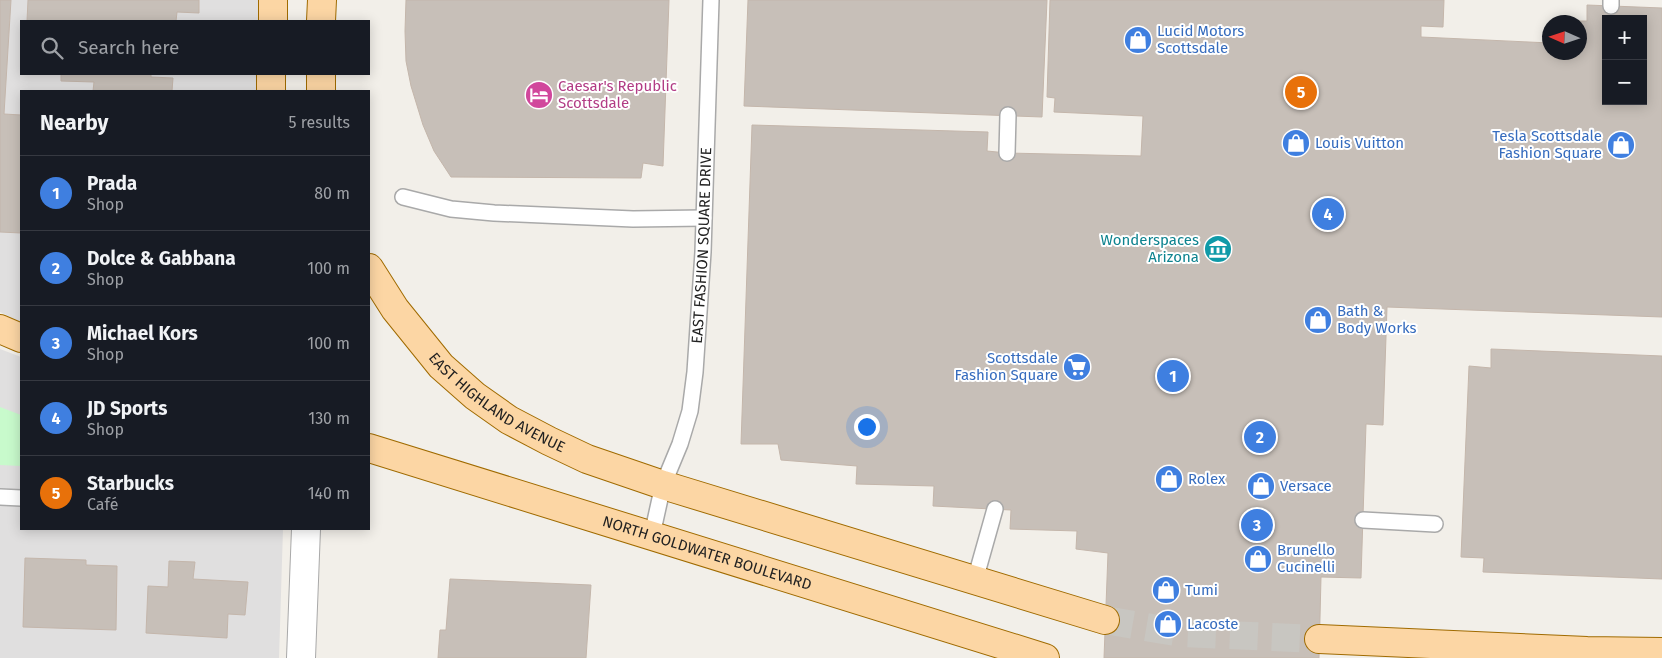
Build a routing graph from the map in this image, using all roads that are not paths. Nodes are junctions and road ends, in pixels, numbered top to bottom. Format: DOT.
graph roads {
  1 [pos="273,0"];
  2 [pos="322,0"];
  3 [pos="711,0"];
  4 [pos="273,20"];
  5 [pos="321,20"];
  6 [pos="271,75"];
  7 [pos="321,75"];
  8 [pos="271,90"];
  9 [pos="321,90"];
  10 [pos="1008,115"];
  11 [pos="1007,153"];
  12 [pos="403,198"];
  13 [pos="704,218"];
  14 [pos="370,270"];
  15 [pos="0,330"];
  16 [pos="20,338"];
  17 [pos="370,448"];
  18 [pos="663,485"];
  19 [pos="0,497"];
  20 [pos="20,498"];
  21 [pos="995,509"];
  22 [pos="1363,520"];
  23 [pos="1435,524"];
  24 [pos="306,530"];
  25 [pos="652,535"];
  26 [pos="975,580"];
  27 [pos="1105,620"];
  28 [pos="1319,639"];
  29 [pos="1429,643"];
  30 [pos="1662,652"];
  31 [pos="1585,654"];
  32 [pos="301,658"];
  33 [pos="1045,658"];
  34 [pos="1406,658"];
  1 -- 4 [label="main road"];
  2 -- 5 [label="main road"];
  3 -- 13 [label="lane, EAST FASHION SQUARE DRIVE"];
  6 -- 8 [label="main road"];
  7 -- 9 [label="main road"];
  10 -- 11 [label="lane"];
  12 -- 13 [label="lane"];
  13 -- 18 [label="lane, EAST FASHION SQUARE DRIVE"];
  14 -- 18 [label="main road, EAST HIGHLAND AVENUE"];
  15 -- 16 [label="main road"];
  17 -- 25 [label="main road, NORTH GOLDWATER BOULEVARD"];
  18 -- 25 [label="lane, EAST FASHION SQUARE DRIVE"];
  18 -- 26 [label="main road"];
  19 -- 20 [label="lane"];
  21 -- 26 [label="lane"];
  22 -- 23 [label="lane"];
  24 -- 32 [label="street"];
  25 -- 33 [label="main road, NORTH GOLDWATER BOULEVARD"];
  26 -- 27 [label="main road"];
  28 -- 29 [label="main road"];
  29 -- 31 [label="main road"];
  29 -- 34 [label="main road"];
  30 -- 31 [label="main road"];
}
